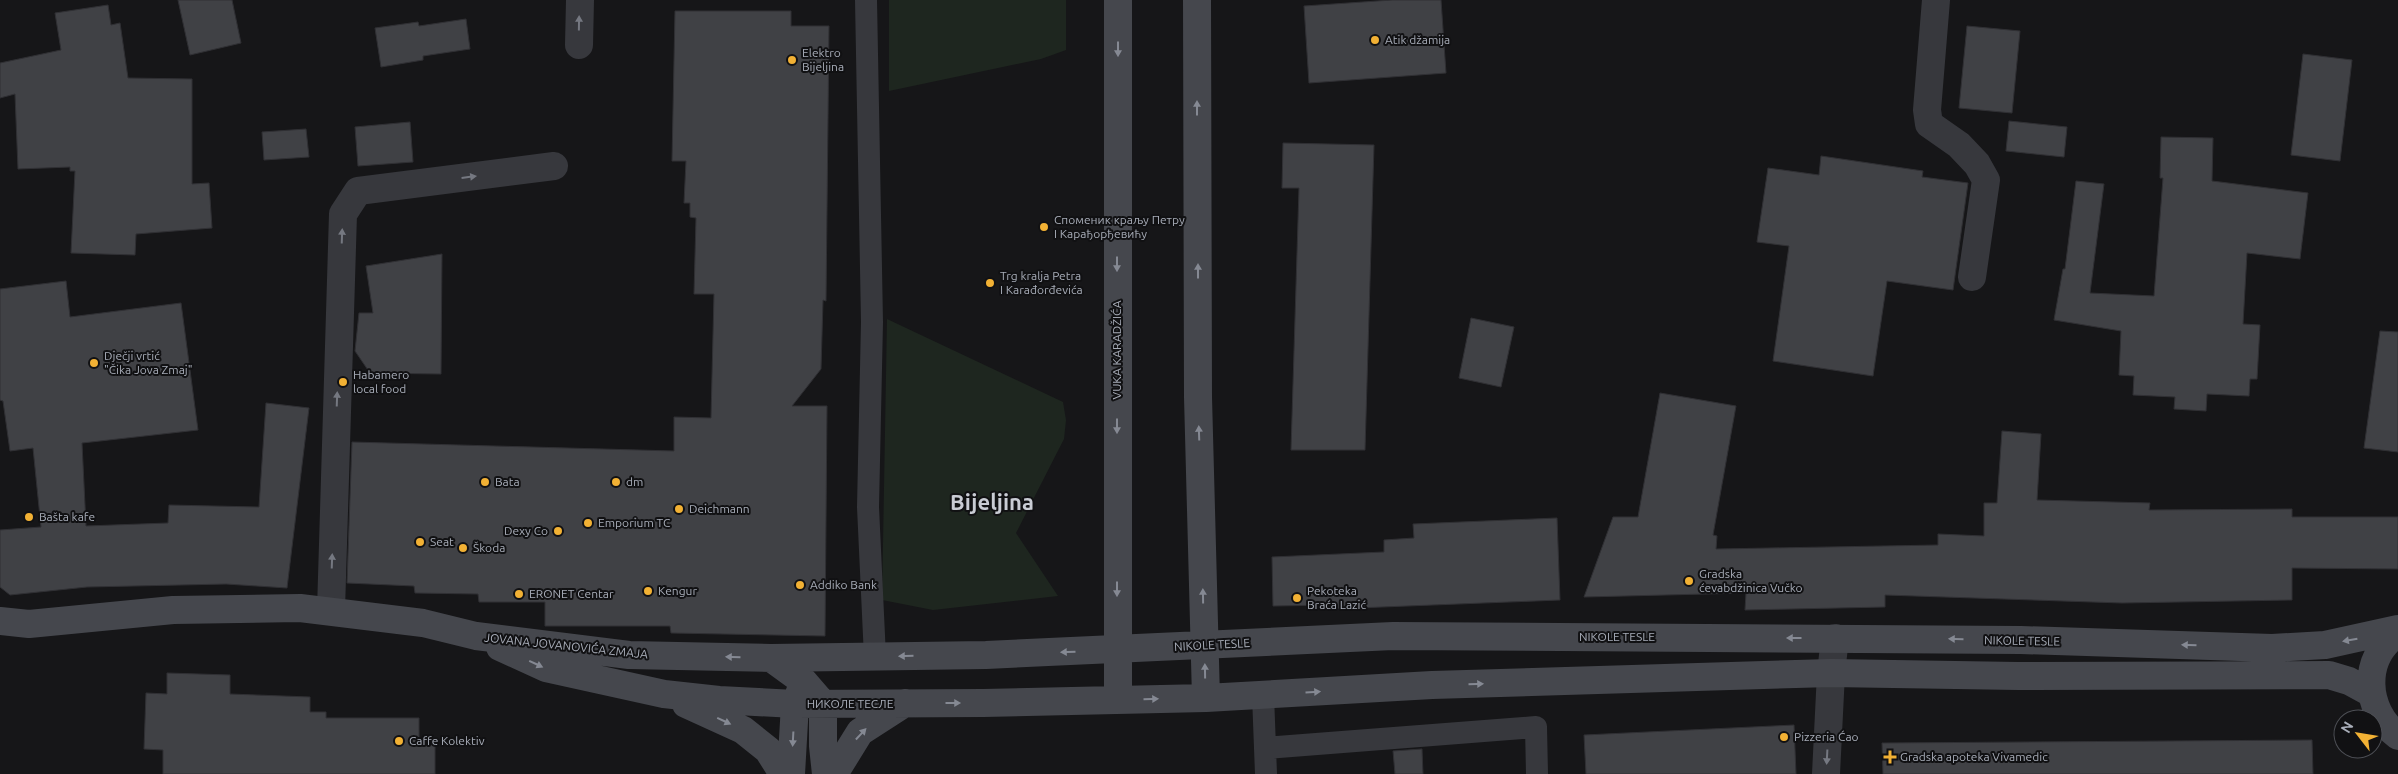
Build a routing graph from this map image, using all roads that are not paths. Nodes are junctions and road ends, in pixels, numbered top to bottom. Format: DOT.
graph roads {
  1 [pos="580,0"];
  2 [pos="866,0"];
  3 [pos="1118,0"];
  4 [pos="1197,0"];
  5 [pos="1936,0"];
  6 [pos="579,45"];
  7 [pos="554,166"];
  8 [pos="1972,277"];
  9 [pos="331,610"];
  10 [pos="0,621"];
  11 [pos="2398,631"];
  12 [pos="476,636"];
  13 [pos="1835,638"];
  14 [pos="1204,644"];
  15 [pos="1117,650"];
  16 [pos="834,656"];
  17 [pos="875,657"];
  18 [pos="771,658"];
  19 [pos="1831,673"];
  20 [pos="799,693"];
  21 [pos="2370,693"];
  22 [pos="664,694"];
  23 [pos="1263,695"];
  24 [pos="1206,698"];
  25 [pos="1118,700"];
  26 [pos="905,703"];
  27 [pos="823,704"];
  28 [pos="2398,736"];
  29 [pos="1265,748"];
  30 [pos="783,774"];
  31 [pos="791,774"];
  32 [pos="826,774"];
  33 [pos="834,774"];
  34 [pos="1266,774"];
  35 [pos="1537,774"];
  36 [pos="1826,774"];
  6 -- 1 [label="street, one-way"];
  2 -- 17 [label="street"];
  3 -- 15 [label="main road, VUKA KARADŽIĆA, one-way"];
  14 -- 4 [label="main road, one-way"];
  5 -- 8 [label="street"];
  9 -- 7 [label="street, one-way"];
  9 -- 10 [label="main road"];
  9 -- 12 [label="main road"];
  11 -- 13 [label="main road, NIKOLE TESLE, one-way"];
  11 -- 21 [label="main road"];
  18 -- 12 [label="main road, JOVANA JOVANOVIĆA ZMAJA, one-way"];
  12 -- 22 [label="main road, JOVANA JOVANOVIĆA ZMAJA, one-way"];
  13 -- 14 [label="main road, NIKOLE TESLE, one-way"];
  13 -- 19 [label="street"];
  14 -- 15 [label="main road, NIKOLE TESLE"];
  24 -- 14 [label="main road, one-way"];
  15 -- 17 [label="main road, NIKOLE TESLE, one-way"];
  15 -- 25 [label="main road, VUKA KARADŽIĆA"];
  16 -- 17 [label="main road, NIKOLE TESLE"];
  16 -- 18 [label="main road, JOVANA JOVANOVIĆA ZMAJA"];
  16 -- 20 [label="main road"];
  18 -- 20 [label="main road"];
  19 -- 21 [label="main road"];
  23 -- 19 [label="main road, one-way"];
  19 -- 36 [label="street, one-way"];
  20 -- 22 [label="main road, JOVANA JOVANOVIĆA ZMAJA"];
  20 -- 27 [label="main road, НИКОЛЕ ТЕСЛЕ"];
  20 -- 31 [label="main road, one-way"];
  21 -- 28 [label="main road"];
  22 -- 30 [label="main road, one-way"];
  23 -- 24 [label="main road"];
  23 -- 29 [label="street"];
  25 -- 24 [label="main road, one-way"];
  26 -- 25 [label="main road, one-way"];
  26 -- 27 [label="main road, НИКОЛЕ ТЕСЛЕ"];
  33 -- 26 [label="main road, one-way"];
  27 -- 32 [label="main road"];
  29 -- 34 [label="street"];
  29 -- 35 [label="street"];
}
